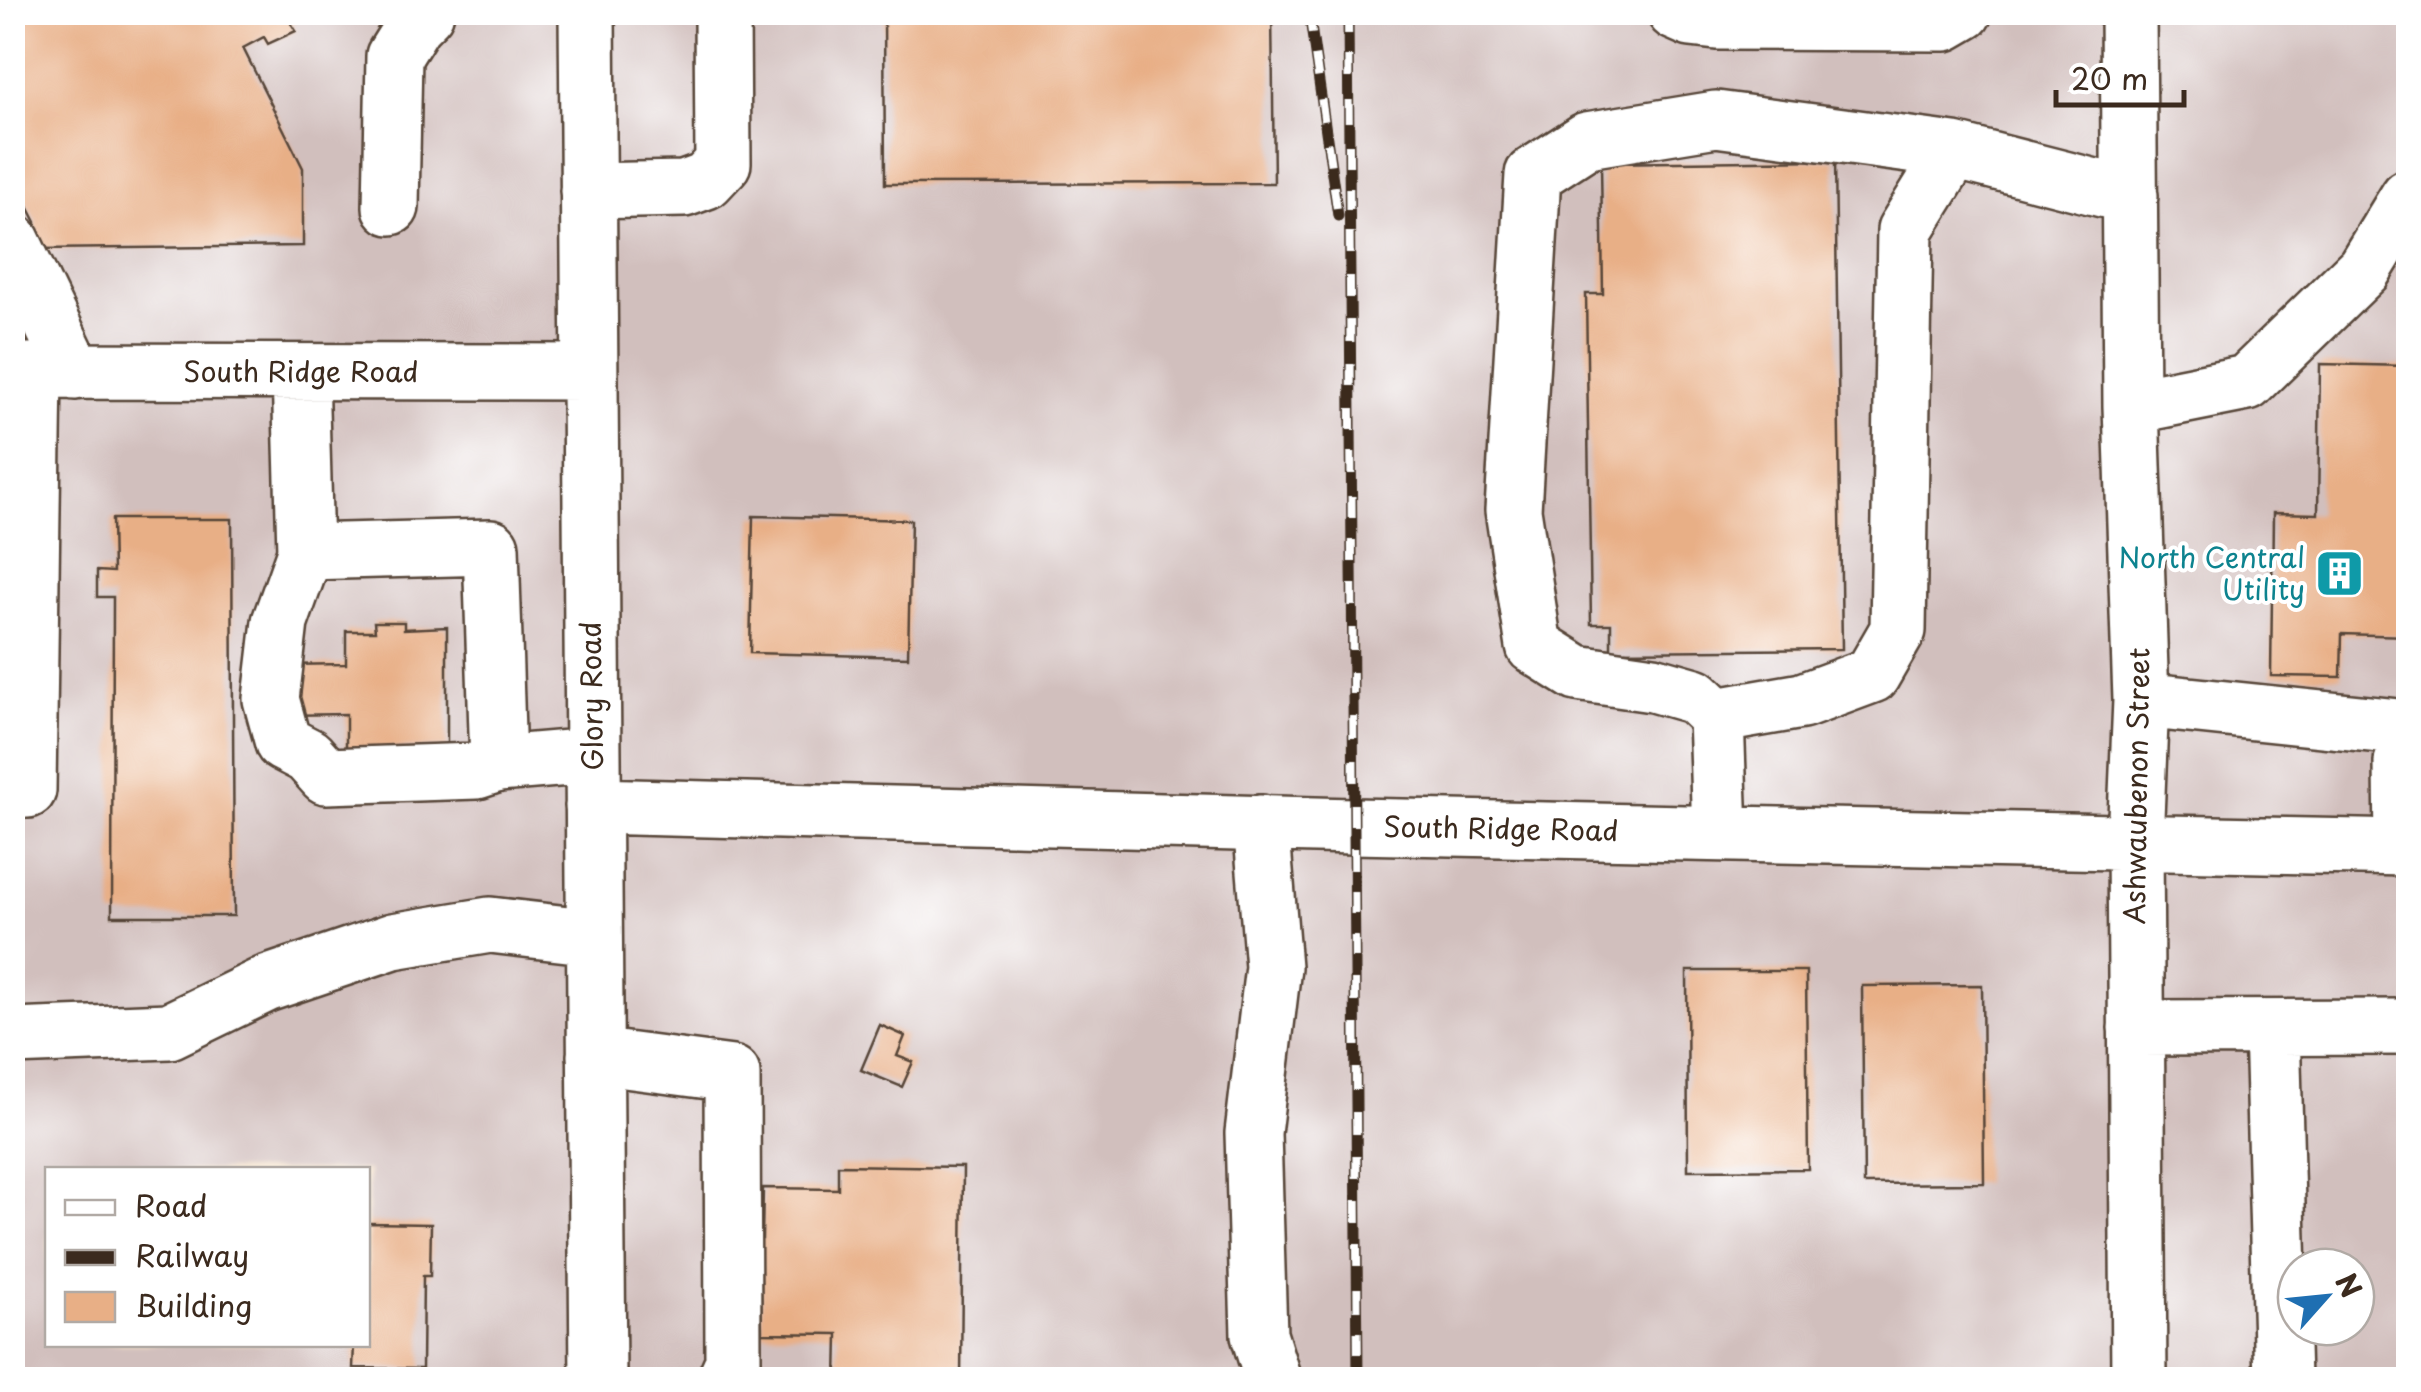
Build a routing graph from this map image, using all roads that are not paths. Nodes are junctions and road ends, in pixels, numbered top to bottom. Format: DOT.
graph roads {
  1 [pos="426,12"];
  2 [pos="587,12"];
  3 [pos="722,12"];
  4 [pos="1675,12"];
  5 [pos="1964,12"];
  6 [pos="2128,12"];
  7 [pos="1954,150"];
  8 [pos="588,191"];
  9 [pos="2130,196"];
  10 [pos="2408,197"];
  11 [pos="391,206"];
  12 [pos="12,242"];
  13 [pos="40,371"];
  14 [pos="300,372"];
  15 [pos="590,372"];
  16 [pos="2132,406"];
  17 [pos="23,548"];
  18 [pos="305,552"];
  19 [pos="2141,700"];
  20 [pos="1716,716"];
  21 [pos="2408,728"];
  22 [pos="2408,750"];
  23 [pos="498,764"];
  24 [pos="592,781"];
  25 [pos="12,789"];
  26 [pos="1260,823"];
  27 [pos="1720,833"];
  28 [pos="2135,841"];
  29 [pos="2406,848"];
  30 [pos="594,937"];
  31 [pos="2408,1027"];
  32 [pos="2136,1028"];
  33 [pos="2272,1028"];
  34 [pos="12,1037"];
  35 [pos="595,1056"];
  36 [pos="598,1380"];
  37 [pos="725,1380"];
  38 [pos="1272,1380"];
  39 [pos="2139,1380"];
  40 [pos="2282,1380"];
  1 -- 11 [label="street"];
  2 -- 8 [label="street, Glory Road"];
  3 -- 8 [label="street"];
  4 -- 5 [label="street"];
  6 -- 9 [label="street, Ashwaubenon Street"];
  7 -- 9 [label="street"];
  7 -- 20 [label="street"];
  7 -- 20 [label="street"];
  8 -- 15 [label="street, Glory Road"];
  9 -- 16 [label="street, Ashwaubenon Street"];
  10 -- 16 [label="street"];
  12 -- 13 [label="street"];
  13 -- 14 [label="street, South Ridge Road"];
  13 -- 17 [label="street"];
  14 -- 15 [label="street, South Ridge Road"];
  14 -- 18 [label="street"];
  15 -- 24 [label="street, Glory Road"];
  16 -- 19 [label="street, Ashwaubenon Street"];
  17 -- 25 [label="street"];
  18 -- 23 [label="street"];
  18 -- 23 [label="street, South Ridge Road"];
  19 -- 21 [label="street"];
  19 -- 28 [label="street, Ashwaubenon Street"];
  20 -- 27 [label="street"];
  22 -- 29 [label="street"];
  23 -- 24 [label="street, South Ridge Road"];
  24 -- 26 [label="street, South Ridge Road"];
  24 -- 30 [label="street, Glory Road"];
  26 -- 27 [label="street, South Ridge Road"];
  26 -- 38 [label="street"];
  27 -- 28 [label="street, South Ridge Road"];
  28 -- 29 [label="street, South Ridge Road"];
  28 -- 32 [label="street, Ashwaubenon Street"];
  30 -- 34 [label="street"];
  30 -- 35 [label="street, Glory Road"];
  31 -- 33 [label="street"];
  32 -- 33 [label="street"];
  32 -- 39 [label="street, Ashwaubenon Street"];
  33 -- 40 [label="street"];
  35 -- 36 [label="street, Glory Road"];
  35 -- 37 [label="street"];
}
